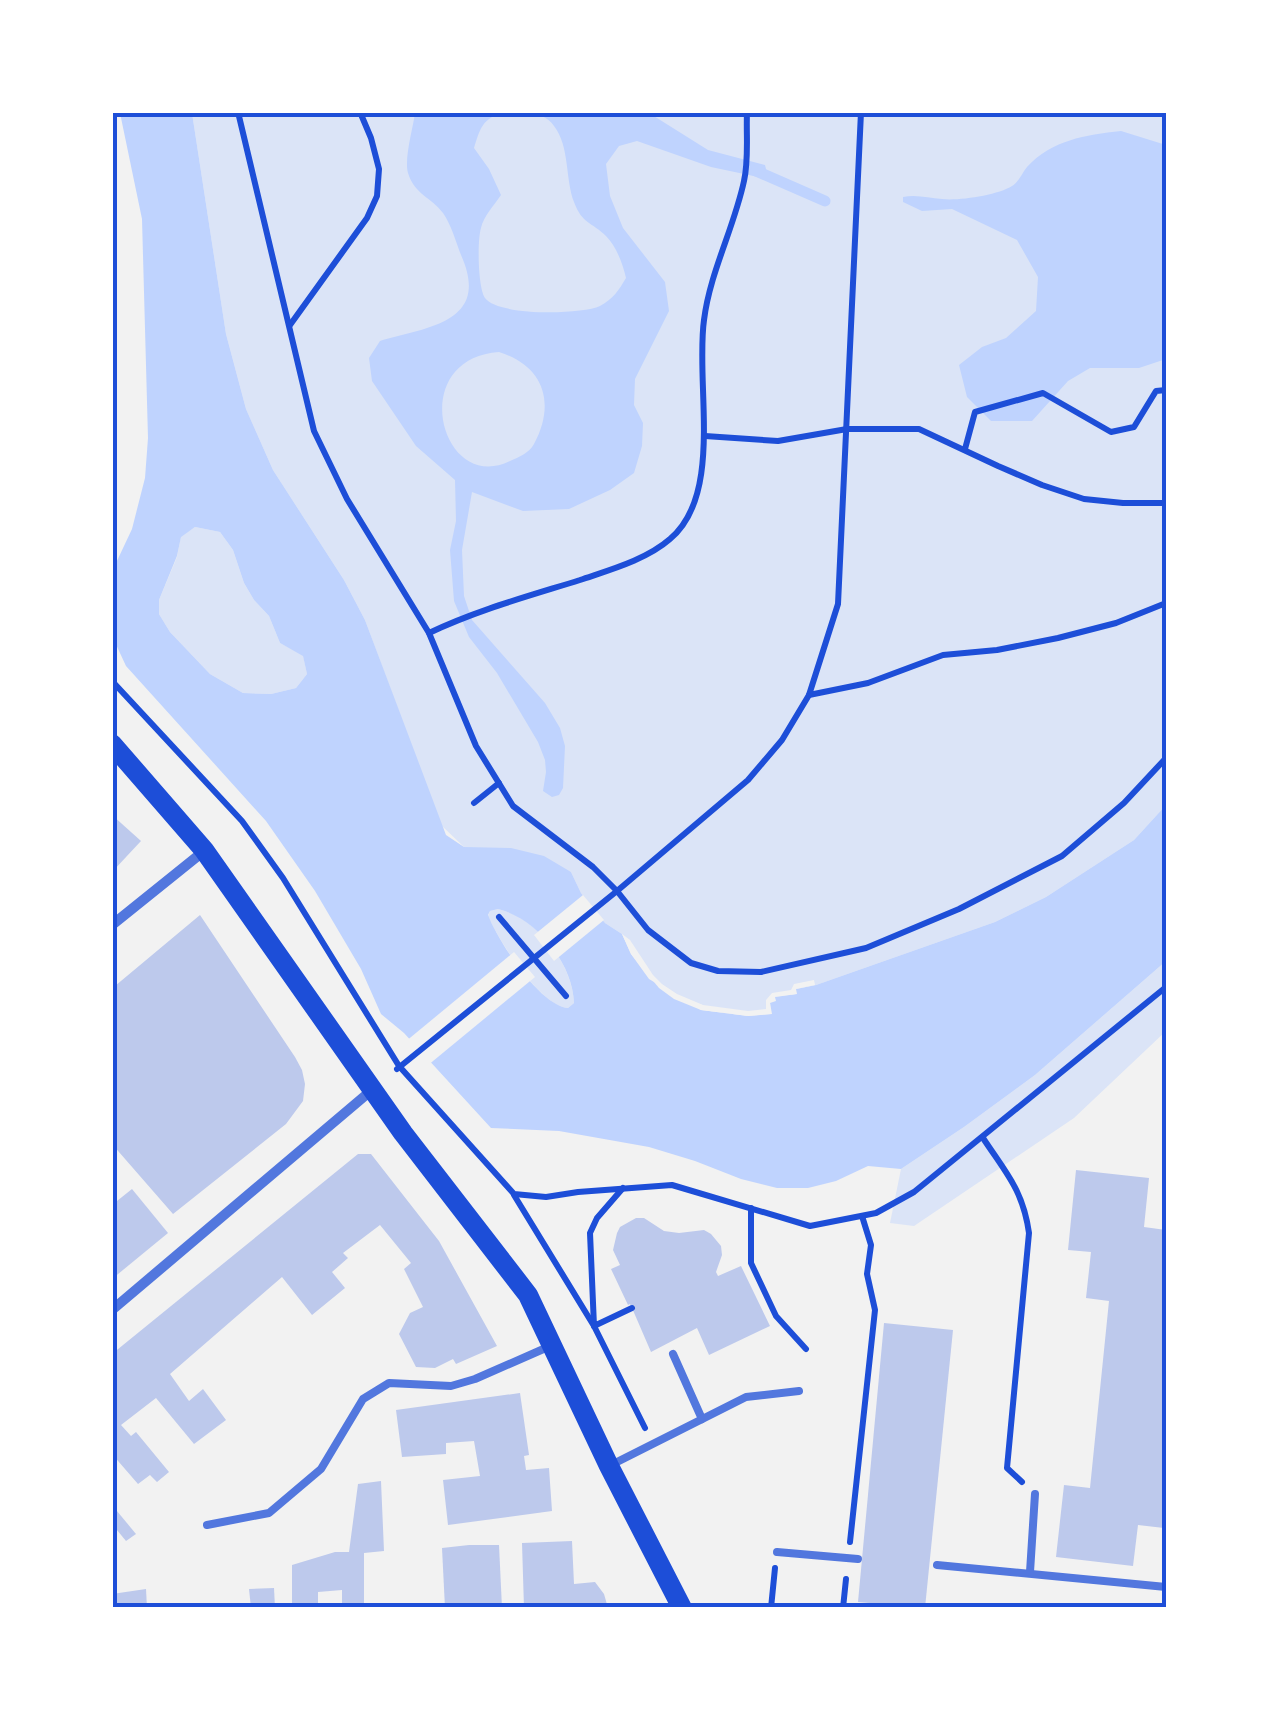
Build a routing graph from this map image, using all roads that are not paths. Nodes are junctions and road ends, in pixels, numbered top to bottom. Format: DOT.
graph roads {
  1 [pos="112,744"];
  2 [pos="204,850"];
  3 [pos="112,925"];
  4 [pos="373,1089"];
  5 [pos="112,1310"];
  6 [pos="552,1345"];
  7 [pos="673,1354"];
  8 [pos="800,1391"];
  9 [pos="702,1418"];
  10 [pos="609,1466"];
  11 [pos="1035,1494"];
  12 [pos="207,1525"];
  13 [pos="777,1552"];
  14 [pos="853,1558"];
  15 [pos="937,1565"];
  16 [pos="1030,1572"];
  17 [pos="1166,1587"];
  18 [pos="682,1608"];
  1 -- 2 [label="main road"];
  2 -- 3 [label="street"];
  2 -- 4 [label="main road"];
  4 -- 5 [label="street"];
  4 -- 6 [label="main road"];
  6 -- 10 [label="main road"];
  6 -- 12 [label="lane"];
  7 -- 9 [label="lane"];
  8 -- 9 [label="lane"];
  9 -- 10 [label="lane"];
  10 -- 18 [label="main road"];
  11 -- 16 [label="lane"];
  13 -- 14 [label="lane"];
  15 -- 16 [label="lane"];
  16 -- 17 [label="lane"];
}
